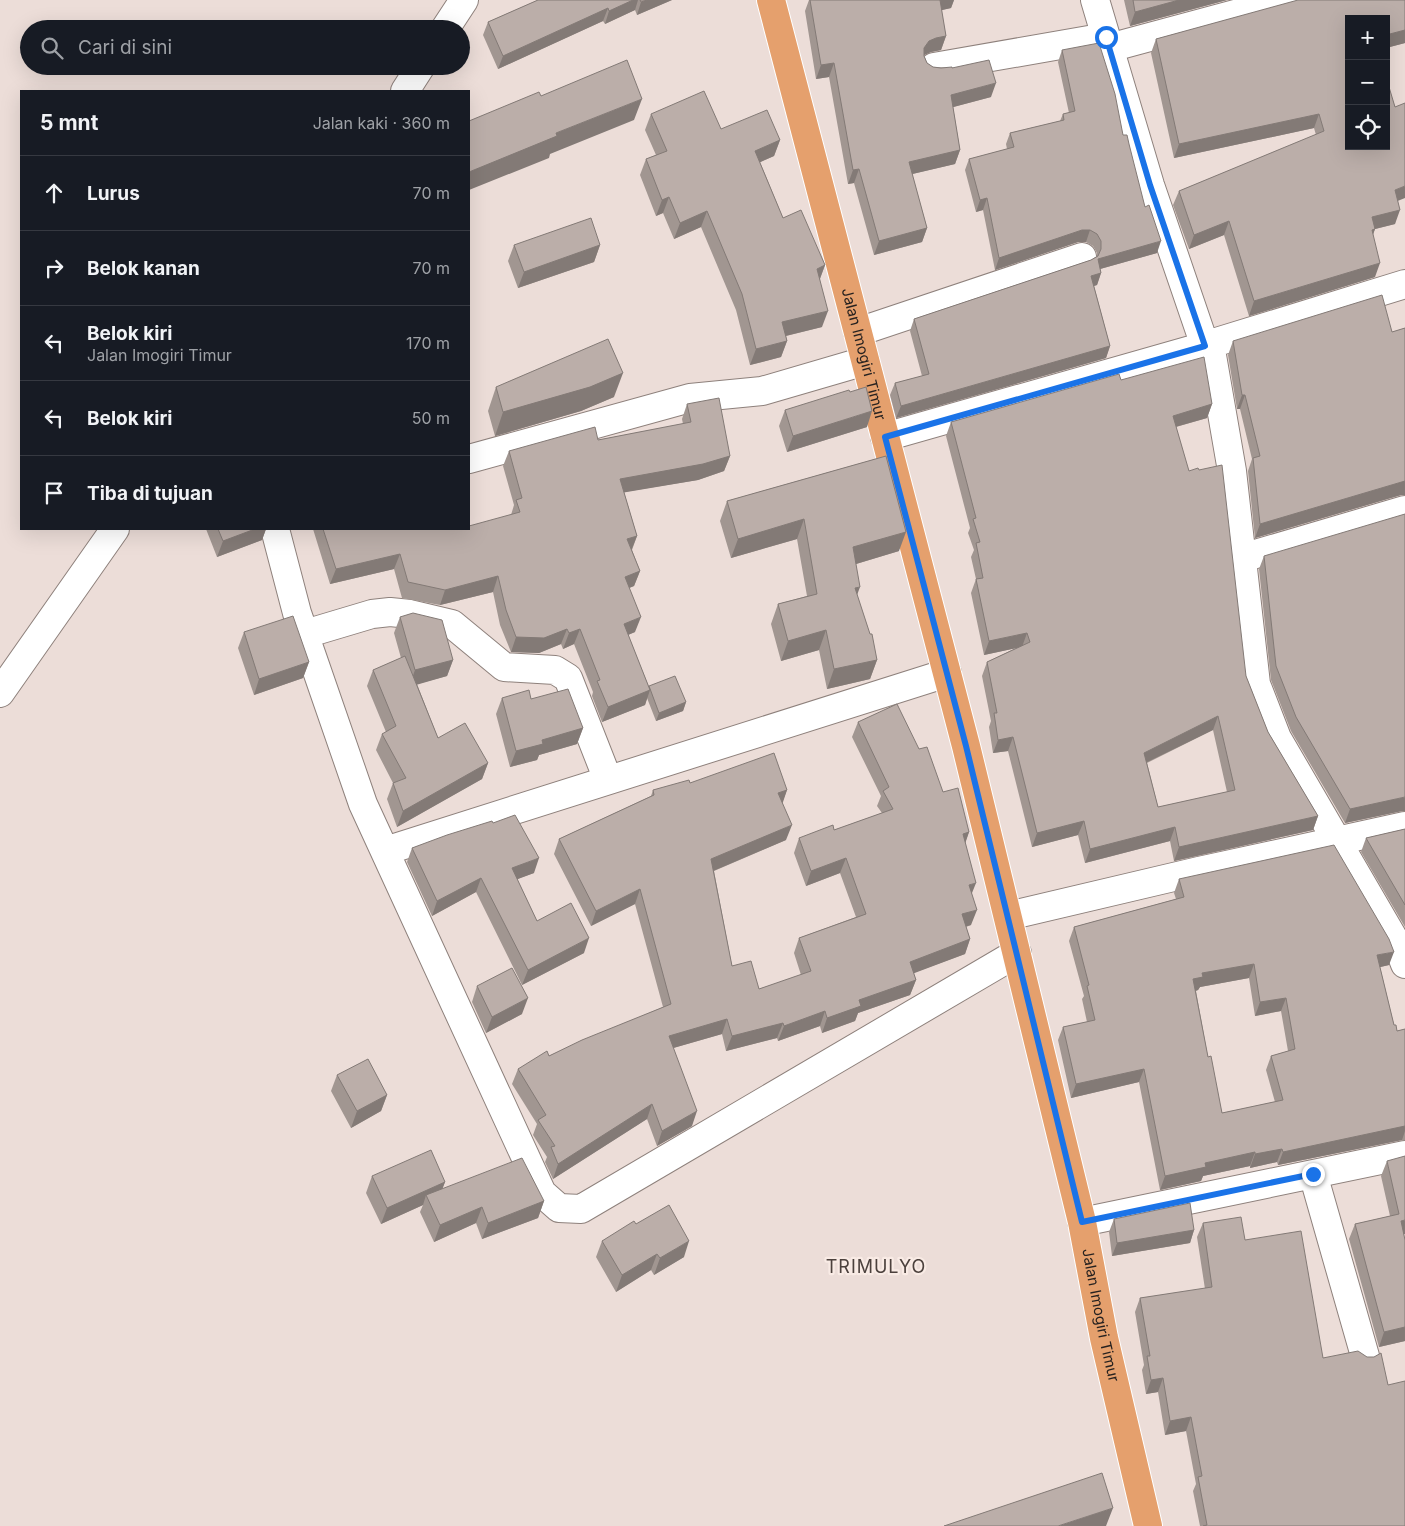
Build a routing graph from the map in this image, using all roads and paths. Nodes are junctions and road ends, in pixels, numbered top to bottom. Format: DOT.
graph roads {
  1 [pos="464,0"];
  2 [pos="771,0"];
  3 [pos="1095,0"];
  4 [pos="1287,0"];
  5 [pos="451,20"];
  6 [pos="1108,43"];
  7 [pos="934,67"];
  8 [pos="415,75"];
  9 [pos="406,90"];
  10 [pos="1082,257"];
  11 [pos="1405,284"];
  12 [pos="858,332"];
  13 [pos="1208,345"];
  14 [pos="865,361"];
  15 [pos="885,437"];
  16 [pos="470,459"];
  17 [pos="1405,510"];
  18 [pos="114,530"];
  19 [pos="275,530"];
  20 [pos="1242,558"];
  21 [pos="305,634"];
  22 [pos="947,673"];
  23 [pos="0,693"];
  24 [pos="608,780"];
  25 [pos="1405,826"];
  26 [pos="1336,841"];
  27 [pos="385,851"];
  28 [pos="1008,916"];
  29 [pos="1017,953"];
  30 [pos="1405,964"];
  31 [pos="1405,1155"];
  32 [pos="1313,1174"];
  33 [pos="1082,1222"];
  34 [pos="1365,1356"];
  35 [pos="1148,1526"];
  1 -- 5 [label="street"];
  2 -- 12 [label="main road, Jalan Imogiri Timur"];
  3 -- 6 [label="street"];
  4 -- 6 [label="street"];
  6 -- 7 [label="street"];
  6 -- 13 [label="street"];
  8 -- 9 [label="street"];
  10 -- 12 [label="street"];
  11 -- 13 [label="street"];
  12 -- 14 [label="main road, Jalan Imogiri Timur"];
  13 -- 15 [label="street"];
  13 -- 20 [label="street"];
  14 -- 15 [label="main road, Jalan Imogiri Timur"];
  14 -- 16 [label="street"];
  15 -- 22 [label="main road, Jalan Imogiri Timur"];
  17 -- 20 [label="street"];
  18 -- 23 [label="street"];
  19 -- 21 [label="street"];
  20 -- 26 [label="street"];
  21 -- 24 [label="street"];
  21 -- 27 [label="street"];
  22 -- 24 [label="street"];
  22 -- 28 [label="main road, Jalan Imogiri Timur"];
  24 -- 27 [label="street"];
  25 -- 26 [label="street"];
  26 -- 28 [label="street"];
  26 -- 30 [label="street"];
  27 -- 29 [label="street"];
  28 -- 29 [label="main road, Jalan Imogiri Timur"];
  29 -- 33 [label="main road, Jalan Imogiri Timur"];
  31 -- 32 [label="street"];
  32 -- 33 [label="street"];
  32 -- 34 [label="street"];
  33 -- 35 [label="main road, Jalan Imogiri Timur"];
}
